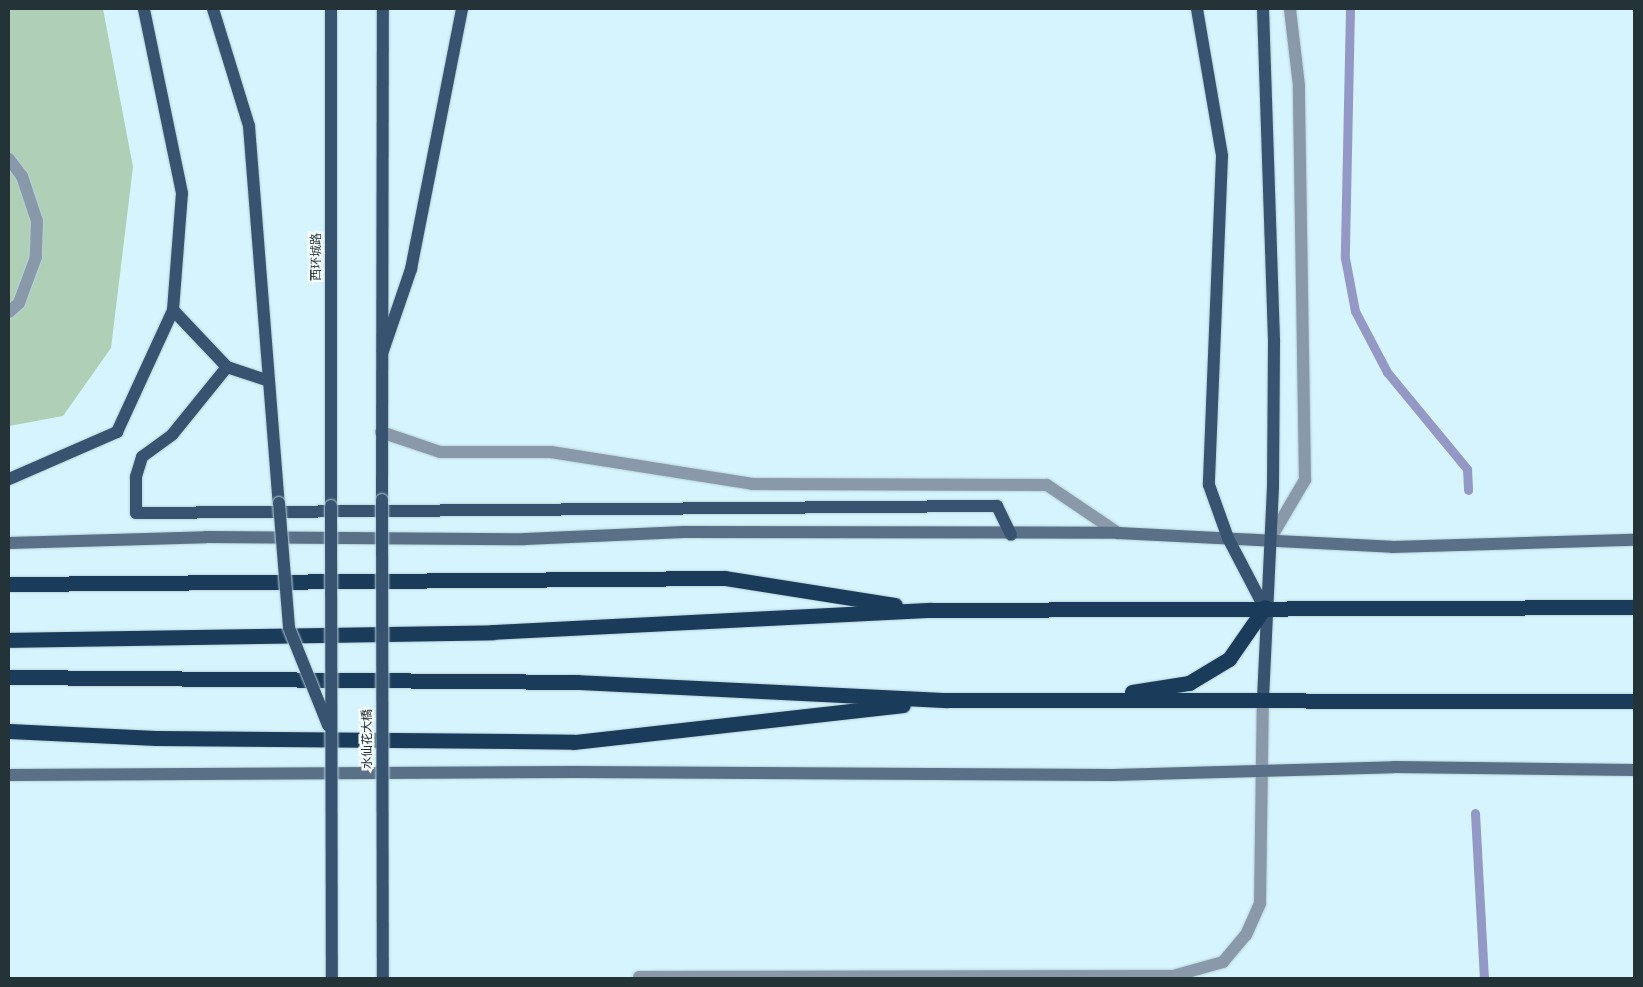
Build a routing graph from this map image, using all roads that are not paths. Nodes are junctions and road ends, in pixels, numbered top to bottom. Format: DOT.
graph roads {
  1 [pos="144,9"];
  2 [pos="213,9"];
  3 [pos="331,9"];
  4 [pos="382,9"];
  5 [pos="462,9"];
  6 [pos="1197,9"];
  7 [pos="1290,9"];
  8 [pos="1263,10"];
  9 [pos="9,159"];
  10 [pos="173,310"];
  11 [pos="9,312"];
  12 [pos="380,360"];
  13 [pos="227,367"];
  14 [pos="269,380"];
  15 [pos="380,432"];
  16 [pos="9,479"];
  17 [pos="1118,533"];
  18 [pos="1011,535"];
  19 [pos="1228,538"];
  20 [pos="1270,540"];
  21 [pos="1634,540"];
  22 [pos="9,543"];
  23 [pos="9,584"];
  24 [pos="1634,607"];
  25 [pos="1264,608"];
  26 [pos="929,610"];
  27 [pos="9,640"];
  28 [pos="9,677"];
  29 [pos="1263,699"];
  30 [pos="946,700"];
  31 [pos="1081,700"];
  32 [pos="1634,701"];
  33 [pos="9,732"];
  34 [pos="331,733"];
  35 [pos="1634,770"];
  36 [pos="1261,771"];
  37 [pos="9,775"];
  38 [pos="639,977"];
  39 [pos="332,978"];
  40 [pos="383,978"];
  1 -- 10 [label="main road"];
  2 -- 14 [label="main road"];
  3 -- 34 [label="main road, 西环城路, bridge"];
  4 -- 12 [label="main road"];
  5 -- 12 [label="main road"];
  6 -- 19 [label="main road"];
  7 -- 20 [label="street"];
  8 -- 20 [label="main road"];
  9 -- 11 [label="street"];
  10 -- 13 [label="main road"];
  10 -- 16 [label="main road"];
  12 -- 15 [label="main road"];
  13 -- 14 [label="main road"];
  13 -- 18 [label="main road"];
  14 -- 34 [label="main road, bridge"];
  15 -- 17 [label="street"];
  15 -- 40 [label="main road, 水仙花大橋, bridge"];
  17 -- 18 [label="street"];
  17 -- 19 [label="street"];
  18 -- 22 [label="street"];
  19 -- 20 [label="street"];
  19 -- 25 [label="main road"];
  20 -- 21 [label="street"];
  20 -- 25 [label="main road"];
  23 -- 26 [label="highway"];
  24 -- 25 [label="highway"];
  25 -- 26 [label="highway"];
  25 -- 29 [label="main road"];
  25 -- 31 [label="highway"];
  26 -- 27 [label="highway"];
  28 -- 30 [label="highway"];
  29 -- 31 [label="highway"];
  29 -- 32 [label="highway"];
  29 -- 36 [label="street"];
  30 -- 31 [label="highway"];
  30 -- 33 [label="highway"];
  34 -- 39 [label="main road, 西环城路, bridge"];
  35 -- 36 [label="street"];
  36 -- 37 [label="street"];
  36 -- 38 [label="street"];
}
